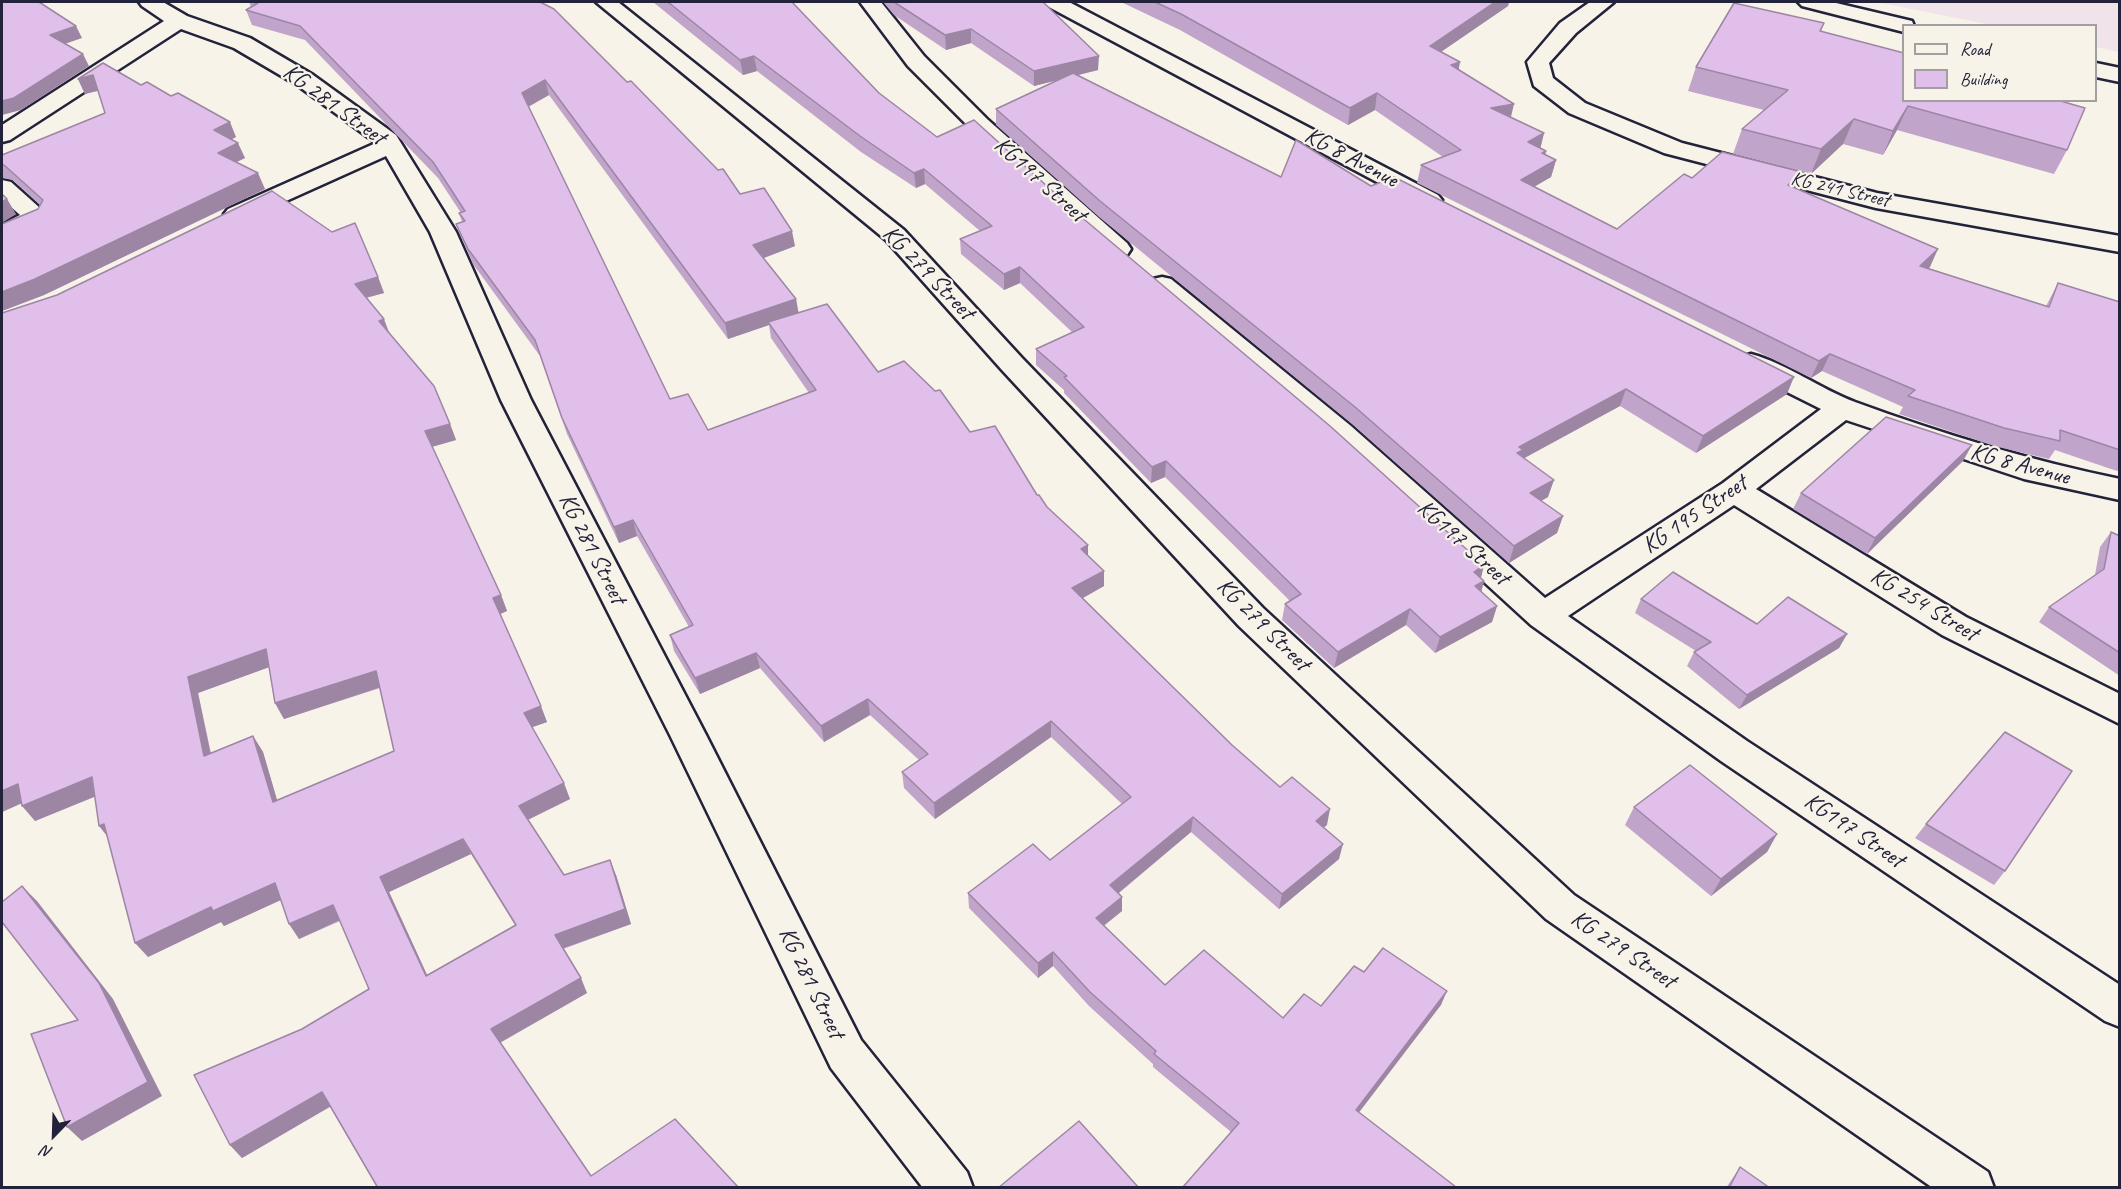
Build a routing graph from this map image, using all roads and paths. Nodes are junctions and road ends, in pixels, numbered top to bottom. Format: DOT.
graph roads {
  1 [pos="149,2"];
  2 [pos="606,2"];
  3 [pos="870,2"];
  4 [pos="1054,2"];
  5 [pos="1603,2"];
  6 [pos="1809,2"];
  7 [pos="179,21"];
  8 [pos="1902,25"];
  9 [pos="2097,70"];
  10 [pos="2120,75"];
  11 [pos="2,135"];
  12 [pos="391,145"];
  13 [pos="2,187"];
  14 [pos="1447,210"];
  15 [pos="211,227"];
  16 [pos="2,234"];
  17 [pos="2120,244"];
  18 [pos="1724,350"];
  19 [pos="1842,408"];
  20 [pos="1734,490"];
  21 [pos="2120,490"];
  22 [pos="1543,615"];
  23 [pos="2120,710"];
  24 [pos="2120,1008"];
  25 [pos="951,1188"];
  26 [pos="1972,1188"];
  1 -- 7 [label="street, KG 281 Street"];
  2 -- 26 [label="street, KG 279 Street"];
  3 -- 22 [label="street, KG197 Street"];
  4 -- 14 [label="street, KG 8 Avenue"];
  5 -- 17 [label="street, KG 241 Street"];
  6 -- 8 [label="street"];
  7 -- 11 [label="street"];
  7 -- 12 [label="street, KG 281 Street"];
  9 -- 10 [label="street"];
  12 -- 15 [label="street"];
  12 -- 25 [label="street, KG 281 Street"];
  13 -- 16 [label="street"];
  18 -- 19 [label="street, KG 8 Avenue"];
  19 -- 20 [label="street, KG 195 Street"];
  19 -- 21 [label="street, KG 8 Avenue"];
  20 -- 22 [label="street, KG 195 Street"];
  20 -- 23 [label="street, KG 254 Street"];
  22 -- 24 [label="street, KG197 Street"];
}
